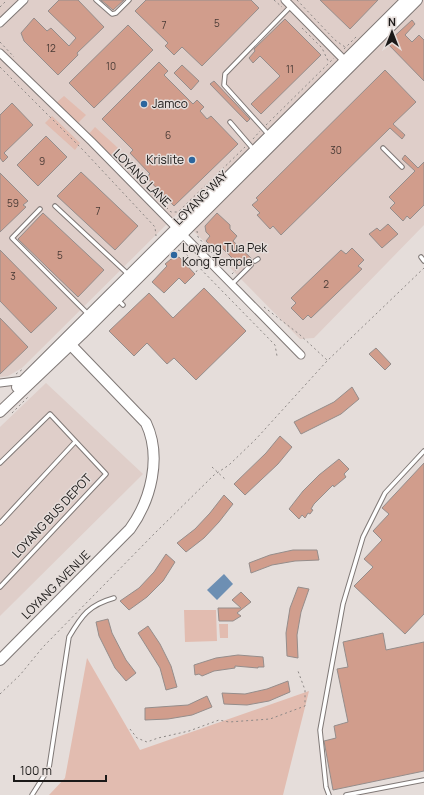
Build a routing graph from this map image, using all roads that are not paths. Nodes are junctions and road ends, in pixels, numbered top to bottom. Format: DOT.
graph roads {
  1 [pos="24,0"];
  2 [pos="96,0"];
  3 [pos="130,0"];
  4 [pos="285,0"];
  5 [pos="406,0"];
  6 [pos="417,0"];
  7 [pos="289,9"];
  8 [pos="0,23"];
  9 [pos="0,53"];
  10 [pos="348,64"];
  11 [pos="230,122"];
  12 [pos="270,136"];
  13 [pos="252,147"];
  14 [pos="383,148"];
  15 [pos="402,167"];
  16 [pos="54,206"];
  17 [pos="40,209"];
  18 [pos="180,231"];
  19 [pos="421,257"];
  20 [pos="424,261"];
  21 [pos="251,265"];
  22 [pos="130,275"];
  23 [pos="232,284"];
  24 [pos="90,315"];
  25 [pos="82,334"];
  26 [pos="68,342"];
  27 [pos="301,355"];
  28 [pos="82,356"];
  29 [pos="24,380"];
  30 [pos="0,383"];
  31 [pos="1,407"];
  32 [pos="76,442"];
  33 [pos="424,451"];
  34 [pos="0,463"];
  35 [pos="0,523"];
  36 [pos="0,588"];
  37 [pos="114,598"];
  38 [pos="0,660"];
  39 [pos="424,780"];
  40 [pos="32,795"];
  41 [pos="329,795"];
  42 [pos="346,795"];
  1 -- 8 [label="street"];
  2 -- 3 [label="lane"];
  4 -- 7 [label="street"];
  5 -- 10 [label="main road, LOYANG WAY"];
  6 -- 10 [label="main road, LOYANG WAY"];
  7 -- 10 [label="street"];
  7 -- 12 [label="lane"];
  9 -- 18 [label="street, LOYANG LANE"];
  10 -- 12 [label="main road, LOYANG WAY"];
  10 -- 18 [label="main road, LOYANG WAY"];
  11 -- 13 [label="lane"];
  12 -- 13 [label="main road, LOYANG WAY"];
  13 -- 18 [label="main road, LOYANG WAY"];
  14 -- 15 [label="lane"];
  16 -- 22 [label="lane"];
  17 -- 24 [label="lane"];
  18 -- 22 [label="main road, LOYANG WAY"];
  18 -- 23 [label="street, LOYANG LANE"];
  18 -- 25 [label="main road, LOYANG WAY"];
  19 -- 20 [label="lane"];
  21 -- 23 [label="lane"];
  22 -- 24 [label="main road, LOYANG WAY"];
  23 -- 27 [label="street, LOYANG LANE"];
  24 -- 26 [label="main road, LOYANG WAY"];
  25 -- 26 [label="main road, LOYANG WAY"];
  25 -- 28 [label="main road"];
  26 -- 28 [label="main road"];
  26 -- 29 [label="main road, LOYANG WAY"];
  26 -- 31 [label="main road, LOYANG WAY"];
  28 -- 38 [label="main road, LOYANG AVENUE"];
  29 -- 30 [label="street"];
  29 -- 31 [label="main road, LOYANG WAY"];
  32 -- 34 [label="lane, LOYANG BUS DEPOT"];
  32 -- 35 [label="lane"];
  32 -- 36 [label="lane, LOYANG BUS DEPOT"];
  33 -- 41 [label="lane"];
  37 -- 40 [label="lane"];
  39 -- 42 [label="lane"];
}
